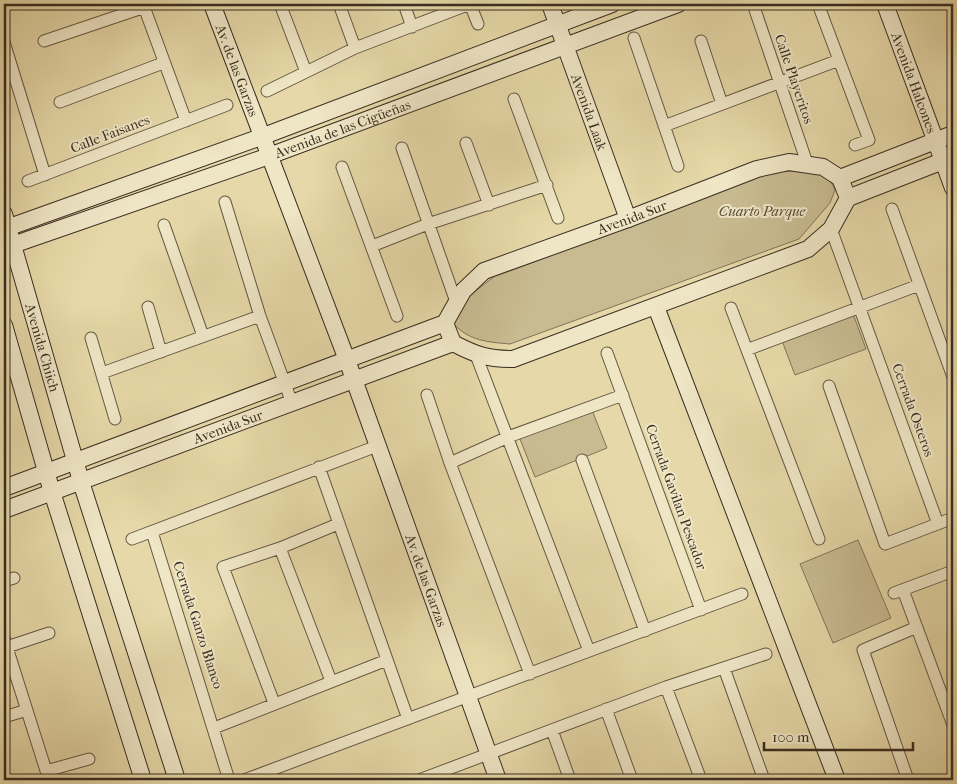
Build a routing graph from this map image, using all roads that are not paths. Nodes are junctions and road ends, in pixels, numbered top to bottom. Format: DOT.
graph roads {
  1 [pos="212,4"];
  2 [pos="280,4"];
  3 [pos="340,4"];
  4 [pos="404,4"];
  5 [pos="470,4"];
  6 [pos="550,4"];
  7 [pos="612,4"];
  8 [pos="678,4"];
  9 [pos="753,4"];
  10 [pos="818,4"];
  11 [pos="885,4"];
  12 [pos="144,6"];
  13 [pos="478,24"];
  14 [pos="558,24"];
  15 [pos="412,26"];
  16 [pos="634,38"];
  17 [pos="44,41"];
  18 [pos="701,41"];
  19 [pos="4,42"];
  20 [pos="565,45"];
  21 [pos="355,48"];
  22 [pos="839,60"];
  23 [pos="163,63"];
  24 [pos="306,72"];
  25 [pos="780,82"];
  26 [pos="267,91"];
  27 [pos="514,99"];
  28 [pos="60,102"];
  29 [pos="722,104"];
  30 [pos="227,105"];
  31 [pos="186,121"];
  32 [pos="664,126"];
  33 [pos="953,134"];
  34 [pos="261,136"];
  35 [pos="935,141"];
  36 [pos="466,143"];
  37 [pos="855,145"];
  38 [pos="402,148"];
  39 [pos="269,156"];
  40 [pos="948,159"];
  41 [pos="807,163"];
  42 [pos="678,166"];
  43 [pos="342,168"];
  44 [pos="45,175"];
  45 [pos="840,178"];
  46 [pos="28,181"];
  47 [pos="546,185"];
  48 [pos="953,188"];
  49 [pos="848,198"];
  50 [pos="224,202"];
  51 [pos="490,206"];
  52 [pos="892,209"];
  53 [pos="558,218"];
  54 [pos="628,219"];
  55 [pos="5,224"];
  56 [pos="428,224"];
  57 [pos="164,225"];
  58 [pos="833,235"];
  59 [pos="372,246"];
  60 [pos="8,247"];
  61 [pos="919,285"];
  62 [pos="454,297"];
  63 [pos="860,306"];
  64 [pos="148,307"];
  65 [pos="656,307"];
  66 [pos="731,308"];
  67 [pos="260,316"];
  68 [pos="397,316"];
  69 [pos="446,323"];
  70 [pos="4,325"];
  71 [pos="203,336"];
  72 [pos="91,338"];
  73 [pos="453,343"];
  74 [pos="749,349"];
  75 [pos="161,352"];
  76 [pos="608,353"];
  77 [pos="476,355"];
  78 [pos="347,360"];
  79 [pos="102,373"];
  80 [pos="953,377"];
  81 [pos="283,379"];
  82 [pos="354,380"];
  83 [pos="829,386"];
  84 [pos="427,395"];
  85 [pos="623,395"];
  86 [pos="292,403"];
  87 [pos="115,419"];
  88 [pos="508,437"];
  89 [pos="370,449"];
  90 [pos="75,460"];
  91 [pos="582,460"];
  92 [pos="450,463"];
  93 [pos="319,467"];
  94 [pos="46,472"];
  95 [pos="81,481"];
  96 [pos="4,488"];
  97 [pos="52,492"];
  98 [pos="4,510"];
  99 [pos="953,518"];
  100 [pos="338,524"];
  101 [pos="938,524"];
  102 [pos="152,532"];
  103 [pos="132,539"];
  104 [pos="819,539"];
  105 [pos="280,548"];
  106 [pos="953,571"];
  107 [pos="742,594"];
  108 [pos="701,610"];
  109 [pos="917,627"];
  110 [pos="645,631"];
  111 [pos="48,633"];
  112 [pos="5,642"];
  113 [pos="589,651"];
  114 [pos="766,654"];
  115 [pos="387,660"];
  116 [pos="724,668"];
  117 [pos="530,674"];
  118 [pos="331,681"];
  119 [pos="666,687"];
  120 [pos="473,693"];
  121 [pos="274,703"];
  122 [pos="606,709"];
  123 [pos="27,710"];
  124 [pos="4,717"];
  125 [pos="408,719"];
  126 [pos="953,725"];
  127 [pos="214,728"];
  128 [pos="552,730"];
  129 [pos="484,756"];
  130 [pos="89,759"];
  131 [pos="48,776"];
  132 [pos="435,777"];
  133 [pos="143,780"];
  134 [pos="177,780"];
  135 [pos="229,780"];
  136 [pos="244,780"];
  137 [pos="419,780"];
  138 [pos="498,780"];
  139 [pos="570,780"];
  140 [pos="632,780"];
  141 [pos="701,780"];
  142 [pos="764,780"];
  143 [pos="837,780"];
  144 [pos="908,780"];
  1 -- 34 [label="main road, Av. de las Garzas"];
  2 -- 24 [label="street"];
  3 -- 21 [label="street"];
  4 -- 15 [label="street"];
  5 -- 13 [label="street"];
  5 -- 15 [label="street"];
  6 -- 14 [label="main road, Avenida Laak"];
  7 -- 14 [label="main road, Avenida de las Cigüeñas"];
  8 -- 20 [label="main road, Avenida de las Cigüeñas"];
  9 -- 25 [label="street, Calle Playeritos"];
  10 -- 22 [label="street"];
  11 -- 35 [label="main road, Avenida Halcones"];
  12 -- 17 [label="street"];
  12 -- 23 [label="street"];
  14 -- 20 [label="main road, Avenida Laak"];
  14 -- 34 [label="main road, Avenida de las Cigüeñas"];
  15 -- 21 [label="street"];
  16 -- 32 [label="street"];
  18 -- 29 [label="street"];
  19 -- 44 [label="street"];
  20 -- 39 [label="main road, Avenida de las Cigüeñas"];
  20 -- 54 [label="main road, Avenida Laak"];
  21 -- 24 [label="street"];
  22 -- 25 [label="street"];
  22 -- 37 [label="street"];
  23 -- 28 [label="street"];
  23 -- 31 [label="street"];
  24 -- 26 [label="street"];
  25 -- 29 [label="street"];
  25 -- 41 [label="street, Calle Playeritos"];
  27 -- 47 [label="street"];
  29 -- 32 [label="street"];
  30 -- 31 [label="street, Calle Faisanes"];
  31 -- 44 [label="street, Calle Faisanes"];
  32 -- 42 [label="street"];
  33 -- 35 [label="main road"];
  34 -- 39 [label="main road, Av. de las Garzas"];
  34 -- 55 [label="main road, Avenida de las Cigüeñas"];
  35 -- 40 [label="main road, Avenida Halcones"];
  35 -- 45 [label="main road"];
  36 -- 51 [label="street"];
  38 -- 56 [label="street"];
  39 -- 60 [label="main road, Avenida de las Cigüeñas"];
  39 -- 78 [label="main road"];
  40 -- 48 [label="main road, Avenida Halcones"];
  40 -- 49 [label="main road"];
  41 -- 45 [label="main road, Avenida Sur"];
  41 -- 54 [label="main road, Avenida Sur"];
  43 -- 59 [label="street"];
  44 -- 46 [label="street, Calle Faisanes"];
  45 -- 49 [label="main road"];
  47 -- 51 [label="street"];
  47 -- 53 [label="street"];
  49 -- 58 [label="main road"];
  50 -- 67 [label="street"];
  51 -- 56 [label="street"];
  52 -- 61 [label="street"];
  54 -- 62 [label="main road, Avenida Sur"];
  55 -- 60 [label="main road, Avenida Chiich"];
  56 -- 59 [label="street"];
  56 -- 62 [label="street"];
  57 -- 71 [label="street"];
  58 -- 63 [label="street, Cerrada Osteros"];
  58 -- 65 [label="main road"];
  59 -- 68 [label="street"];
  60 -- 90 [label="main road, Avenida Chiich"];
  61 -- 63 [label="street"];
  61 -- 80 [label="street"];
  62 -- 69 [label="main road, Avenida Sur"];
  63 -- 74 [label="street"];
  63 -- 101 [label="street, Cerrada Osteros"];
  64 -- 75 [label="street"];
  65 -- 77 [label="main road"];
  65 -- 143 [label="main road"];
  66 -- 74 [label="street"];
  67 -- 71 [label="street"];
  67 -- 81 [label="street"];
  69 -- 73 [label="main road"];
  69 -- 78 [label="main road, Avenida Sur"];
  70 -- 94 [label="main road"];
  71 -- 75 [label="street"];
  72 -- 79 [label="street"];
  73 -- 77 [label="main road"];
  73 -- 82 [label="main road, Avenida Sur"];
  74 -- 104 [label="street"];
  75 -- 79 [label="street"];
  76 -- 85 [label="street, Cerrada Gavilan Pescador"];
  77 -- 88 [label="street"];
  78 -- 81 [label="main road, Avenida Sur"];
  78 -- 82 [label="main road, Av. de las Garzas"];
  79 -- 87 [label="street"];
  81 -- 86 [label="street"];
  81 -- 90 [label="main road, Avenida Sur"];
  82 -- 86 [label="main road, Avenida Sur"];
  82 -- 89 [label="main road, Av. de las Garzas"];
  83 -- 101 [label="street"];
  84 -- 92 [label="street"];
  85 -- 88 [label="street"];
  85 -- 108 [label="street, Cerrada Gavilan Pescador"];
  86 -- 95 [label="main road, Avenida Sur"];
  88 -- 92 [label="street"];
  88 -- 113 [label="street"];
  89 -- 93 [label="street"];
  89 -- 120 [label="main road, Av. de las Garzas"];
  90 -- 94 [label="main road, Avenida Sur"];
  90 -- 95 [label="main road, Avenida Chiich"];
  91 -- 110 [label="street"];
  92 -- 117 [label="street"];
  93 -- 100 [label="street"];
  93 -- 102 [label="street"];
  94 -- 96 [label="main road, Avenida Sur"];
  94 -- 97 [label="main road"];
  95 -- 97 [label="main road, Avenida Sur"];
  95 -- 134 [label="main road, Avenida Chiich"];
  97 -- 98 [label="main road, Avenida Sur"];
  97 -- 133 [label="main road"];
  99 -- 101 [label="street"];
  100 -- 105 [label="street"];
  100 -- 115 [label="street"];
  102 -- 103 [label="street"];
  102 -- 127 [label="street, Cerrada Ganzo Blanco"];
  105 -- 118 [label="street"];
  105 -- 121 [label="street"];
  106 -- 109 [label="street"];
  107 -- 108 [label="street"];
  108 -- 110 [label="street"];
  109 -- 126 [label="street"];
  109 -- 144 [label="street"];
  110 -- 113 [label="street"];
  111 -- 112 [label="street"];
  112 -- 123 [label="street"];
  113 -- 117 [label="street"];
  114 -- 116 [label="street"];
  115 -- 118 [label="street"];
  115 -- 125 [label="street"];
  116 -- 119 [label="street"];
  116 -- 142 [label="street"];
  117 -- 120 [label="street"];
  118 -- 121 [label="street"];
  119 -- 122 [label="street"];
  119 -- 141 [label="street"];
  120 -- 125 [label="street"];
  120 -- 129 [label="main road, Av. de las Garzas"];
  121 -- 127 [label="street"];
  122 -- 128 [label="street"];
  122 -- 140 [label="street"];
  123 -- 124 [label="street"];
  123 -- 131 [label="street"];
  125 -- 136 [label="street"];
  127 -- 135 [label="street, Cerrada Ganzo Blanco"];
  128 -- 129 [label="street"];
  128 -- 139 [label="street"];
  129 -- 132 [label="street"];
  129 -- 138 [label="main road, Av. de las Garzas"];
  130 -- 131 [label="street"];
  132 -- 137 [label="street"];
}
